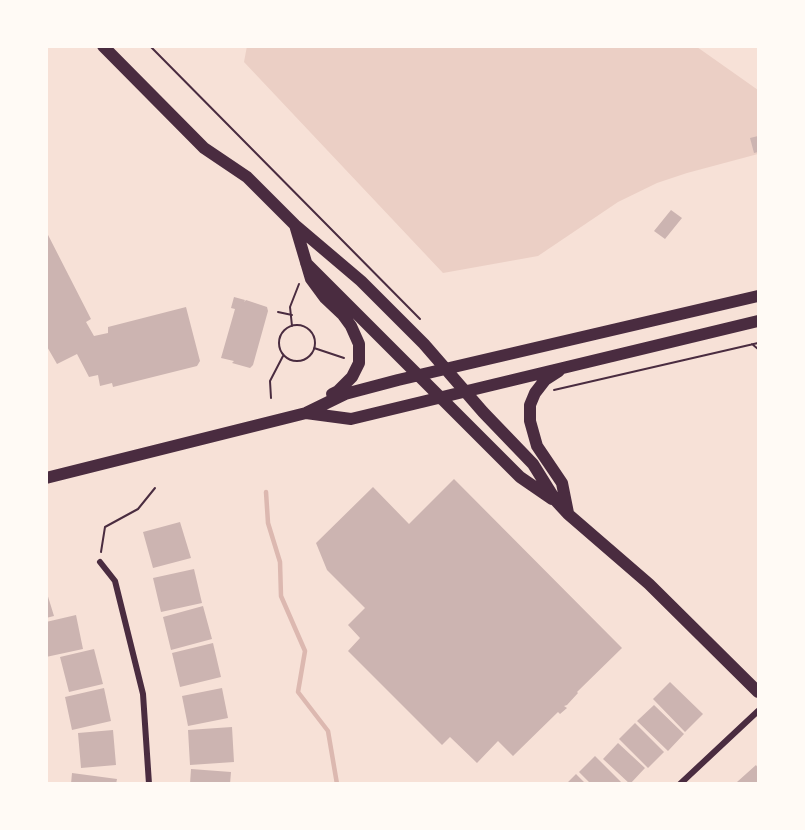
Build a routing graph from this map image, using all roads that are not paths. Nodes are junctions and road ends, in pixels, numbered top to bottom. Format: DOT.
graph roads {
  1 [pos="103,46"];
  2 [pos="294,225"];
  3 [pos="306,263"];
  4 [pos="759,296"];
  5 [pos="759,321"];
  6 [pos="567,366"];
  7 [pos="445,368"];
  8 [pos="418,375"];
  9 [pos="464,391"];
  10 [pos="440,396"];
  11 [pos="306,413"];
  12 [pos="280,419"];
  13 [pos="46,478"];
  14 [pos="556,501"];
  15 [pos="568,514"];
  16 [pos="100,561"];
  17 [pos="759,692"];
  18 [pos="759,711"];
  19 [pos="149,783"];
  20 [pos="680,783"];
  1 -- 2 [label="main road"];
  2 -- 3 [label="main road"];
  2 -- 7 [label="main road"];
  3 -- 8 [label="main road"];
  3 -- 12 [label="main road"];
  4 -- 7 [label="main road"];
  5 -- 6 [label="main road"];
  6 -- 9 [label="main road"];
  6 -- 15 [label="main road"];
  7 -- 8 [label="main road"];
  7 -- 9 [label="main road"];
  8 -- 10 [label="main road"];
  8 -- 11 [label="main road"];
  9 -- 10 [label="main road"];
  9 -- 14 [label="main road"];
  10 -- 11 [label="main road"];
  10 -- 14 [label="main road"];
  11 -- 12 [label="main road"];
  12 -- 13 [label="main road"];
  14 -- 15 [label="main road"];
  15 -- 17 [label="main road"];
  16 -- 19 [label="street"];
  18 -- 20 [label="street"];
}
